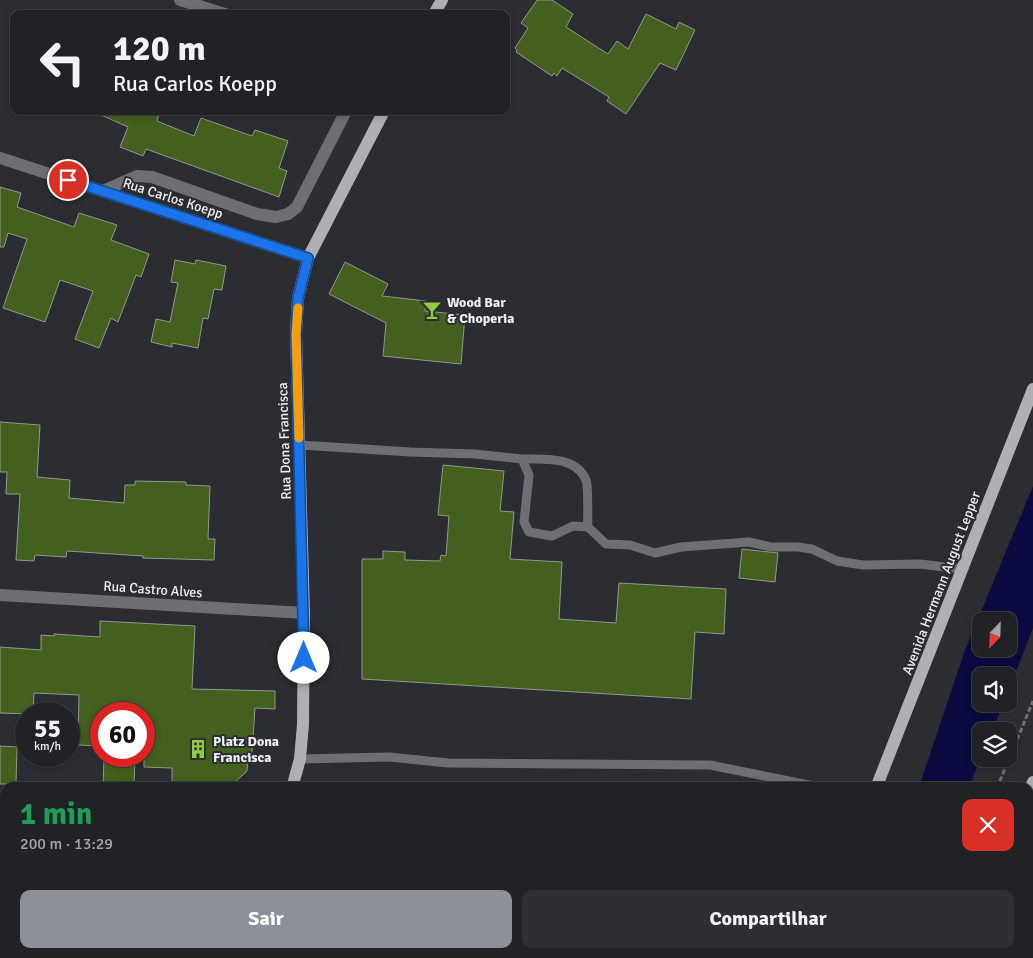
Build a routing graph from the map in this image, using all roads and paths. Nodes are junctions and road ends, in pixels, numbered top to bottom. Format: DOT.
graph roads {
  1 [pos="180,0"];
  2 [pos="212,10"];
  3 [pos="344,115"];
  4 [pos="382,115"];
  5 [pos="0,158"];
  6 [pos="103,191"];
  7 [pos="308,258"];
  8 [pos="1033,389"];
  9 [pos="300,445"];
  10 [pos="522,459"];
  11 [pos="588,527"];
  12 [pos="962,569"];
  13 [pos="0,595"];
  14 [pos="304,613"];
  15 [pos="1033,701"];
  16 [pos="300,759"];
  17 [pos="294,782"];
  18 [pos="794,782"];
  19 [pos="878,782"];
  20 [pos="999,782"];
  1 -- 2 [label="street"];
  3 -- 6 [label="street"];
  4 -- 7 [label="main road, Rua Dona Francisca"];
  5 -- 6 [label="street, Rua Carlos Koepp"];
  6 -- 7 [label="street, Rua Carlos Koepp"];
  7 -- 9 [label="main road, Rua Dona Francisca"];
  8 -- 12 [label="main road, Avenida Hermann August Lepper"];
  9 -- 10 [label="lane"];
  9 -- 14 [label="main road, Rua Dona Francisca"];
  10 -- 11 [label="lane"];
  10 -- 11 [label="lane"];
  11 -- 12 [label="lane"];
  12 -- 19 [label="main road, Avenida Hermann August Lepper"];
  13 -- 14 [label="street, Rua Castro Alves"];
  14 -- 16 [label="main road, Rua Dona Francisca"];
  15 -- 20 [label="path"];
  16 -- 17 [label="main road, Rua Dona Francisca"];
  16 -- 18 [label="lane"];
}
